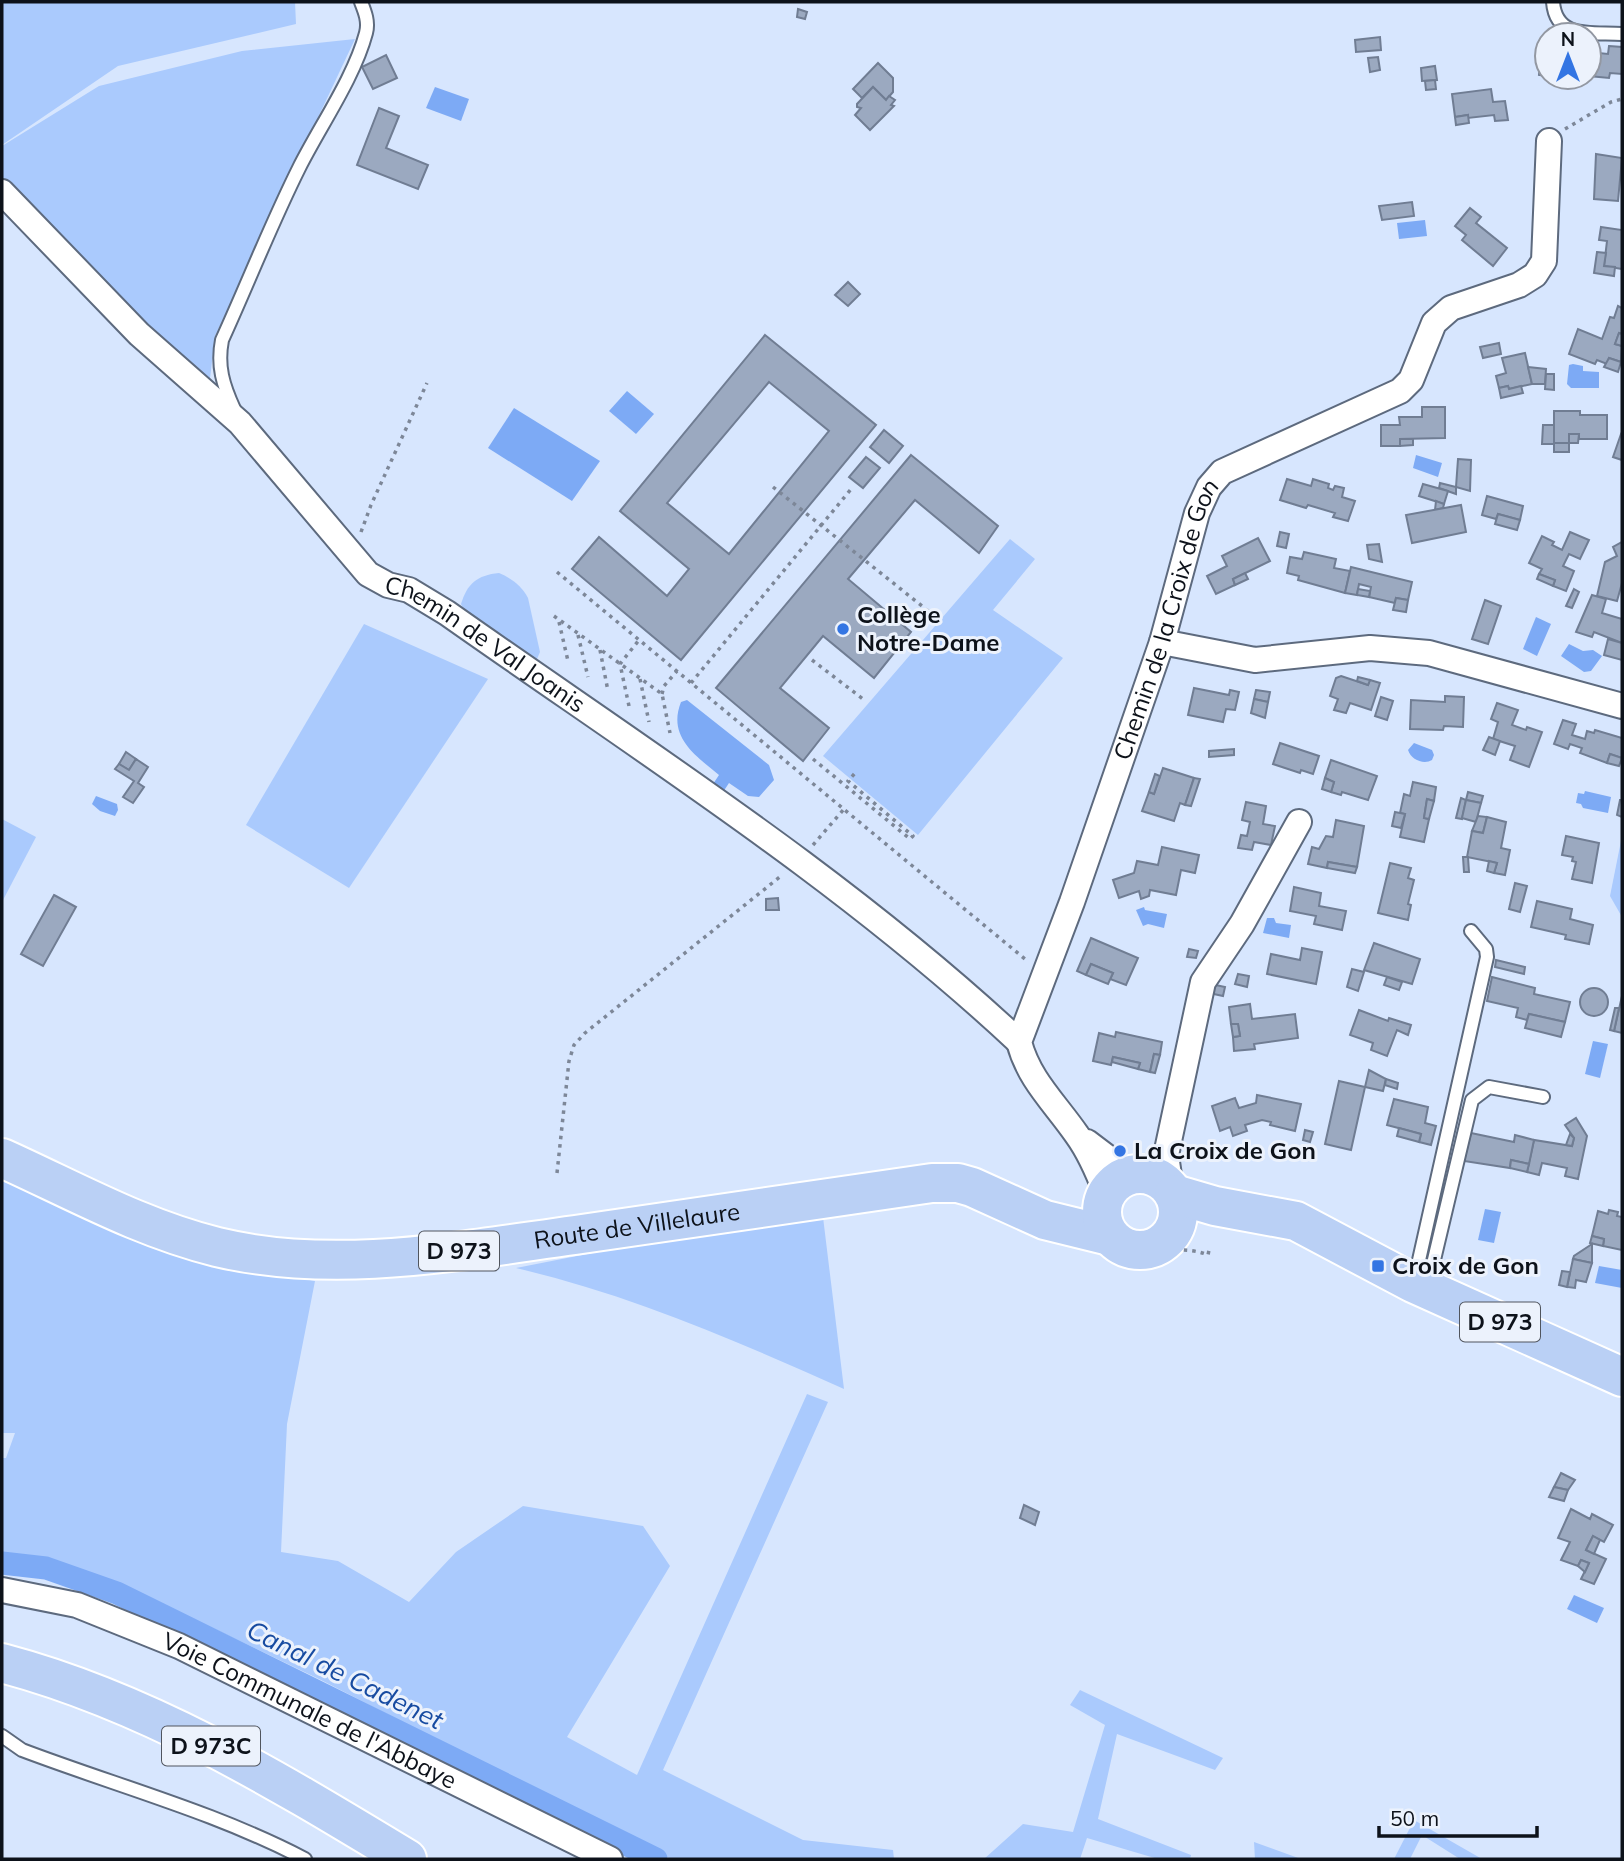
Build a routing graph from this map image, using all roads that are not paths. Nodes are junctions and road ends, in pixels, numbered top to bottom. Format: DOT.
graph roads {
  1 [pos="361,2"];
  2 [pos="1553,2"];
  3 [pos="1622,34"];
  4 [pos="1549,141"];
  5 [pos="2,192"];
  6 [pos="240,422"];
  7 [pos="1162,642"];
  8 [pos="1622,706"];
  9 [pos="1299,822"];
  10 [pos="1471,931"];
  11 [pos="1019,1042"];
  12 [pos="1543,1097"];
  13 [pos="1076,1132"];
  14 [pos="2,1158"];
  15 [pos="1143,1182"];
  16 [pos="1031,1213"];
  17 [pos="1110,1236"];
  18 [pos="1164,1240"];
  19 [pos="1378,1266"];
  20 [pos="1420,1286"];
  21 [pos="1622,1377"];
  22 [pos="3,1596"];
  23 [pos="2,1663"];
  24 [pos="2,1736"];
  25 [pos="305,1859"];
  26 [pos="407,1859"];
  27 [pos="610,1859"];
  1 -- 6 [label="lane"];
  2 -- 3 [label="lane"];
  4 -- 7 [label="street, Chemin de la Croix de Gon"];
  5 -- 6 [label="street, Chemin de Val Joanis"];
  6 -- 11 [label="street, Chemin de Val Joanis"];
  7 -- 8 [label="street"];
  7 -- 11 [label="street, Chemin de la Croix de Gon"];
  9 -- 15 [label="street"];
  10 -- 20 [label="lane"];
  11 -- 13 [label="street"];
  12 -- 20 [label="lane"];
  13 -- 15 [label="street"];
  13 -- 15 [label="street"];
  14 -- 16 [label="main road, Route de Villelaure / D 973"];
  15 -- 16 [label="main road"];
  15 -- 17 [label="main road"];
  15 -- 18 [label="main road"];
  15 -- 19 [label="main road, D 973"];
  16 -- 17 [label="main road, Route de Villelaure / D 973"];
  17 -- 18 [label="main road"];
  18 -- 19 [label="main road, D 973"];
  19 -- 20 [label="main road, D 973"];
  20 -- 21 [label="main road, D 973"];
  22 -- 27 [label="street, Voie Communale de l'Abbaye"];
  23 -- 26 [label="main road, D 973C"];
  24 -- 25 [label="lane"];
}
